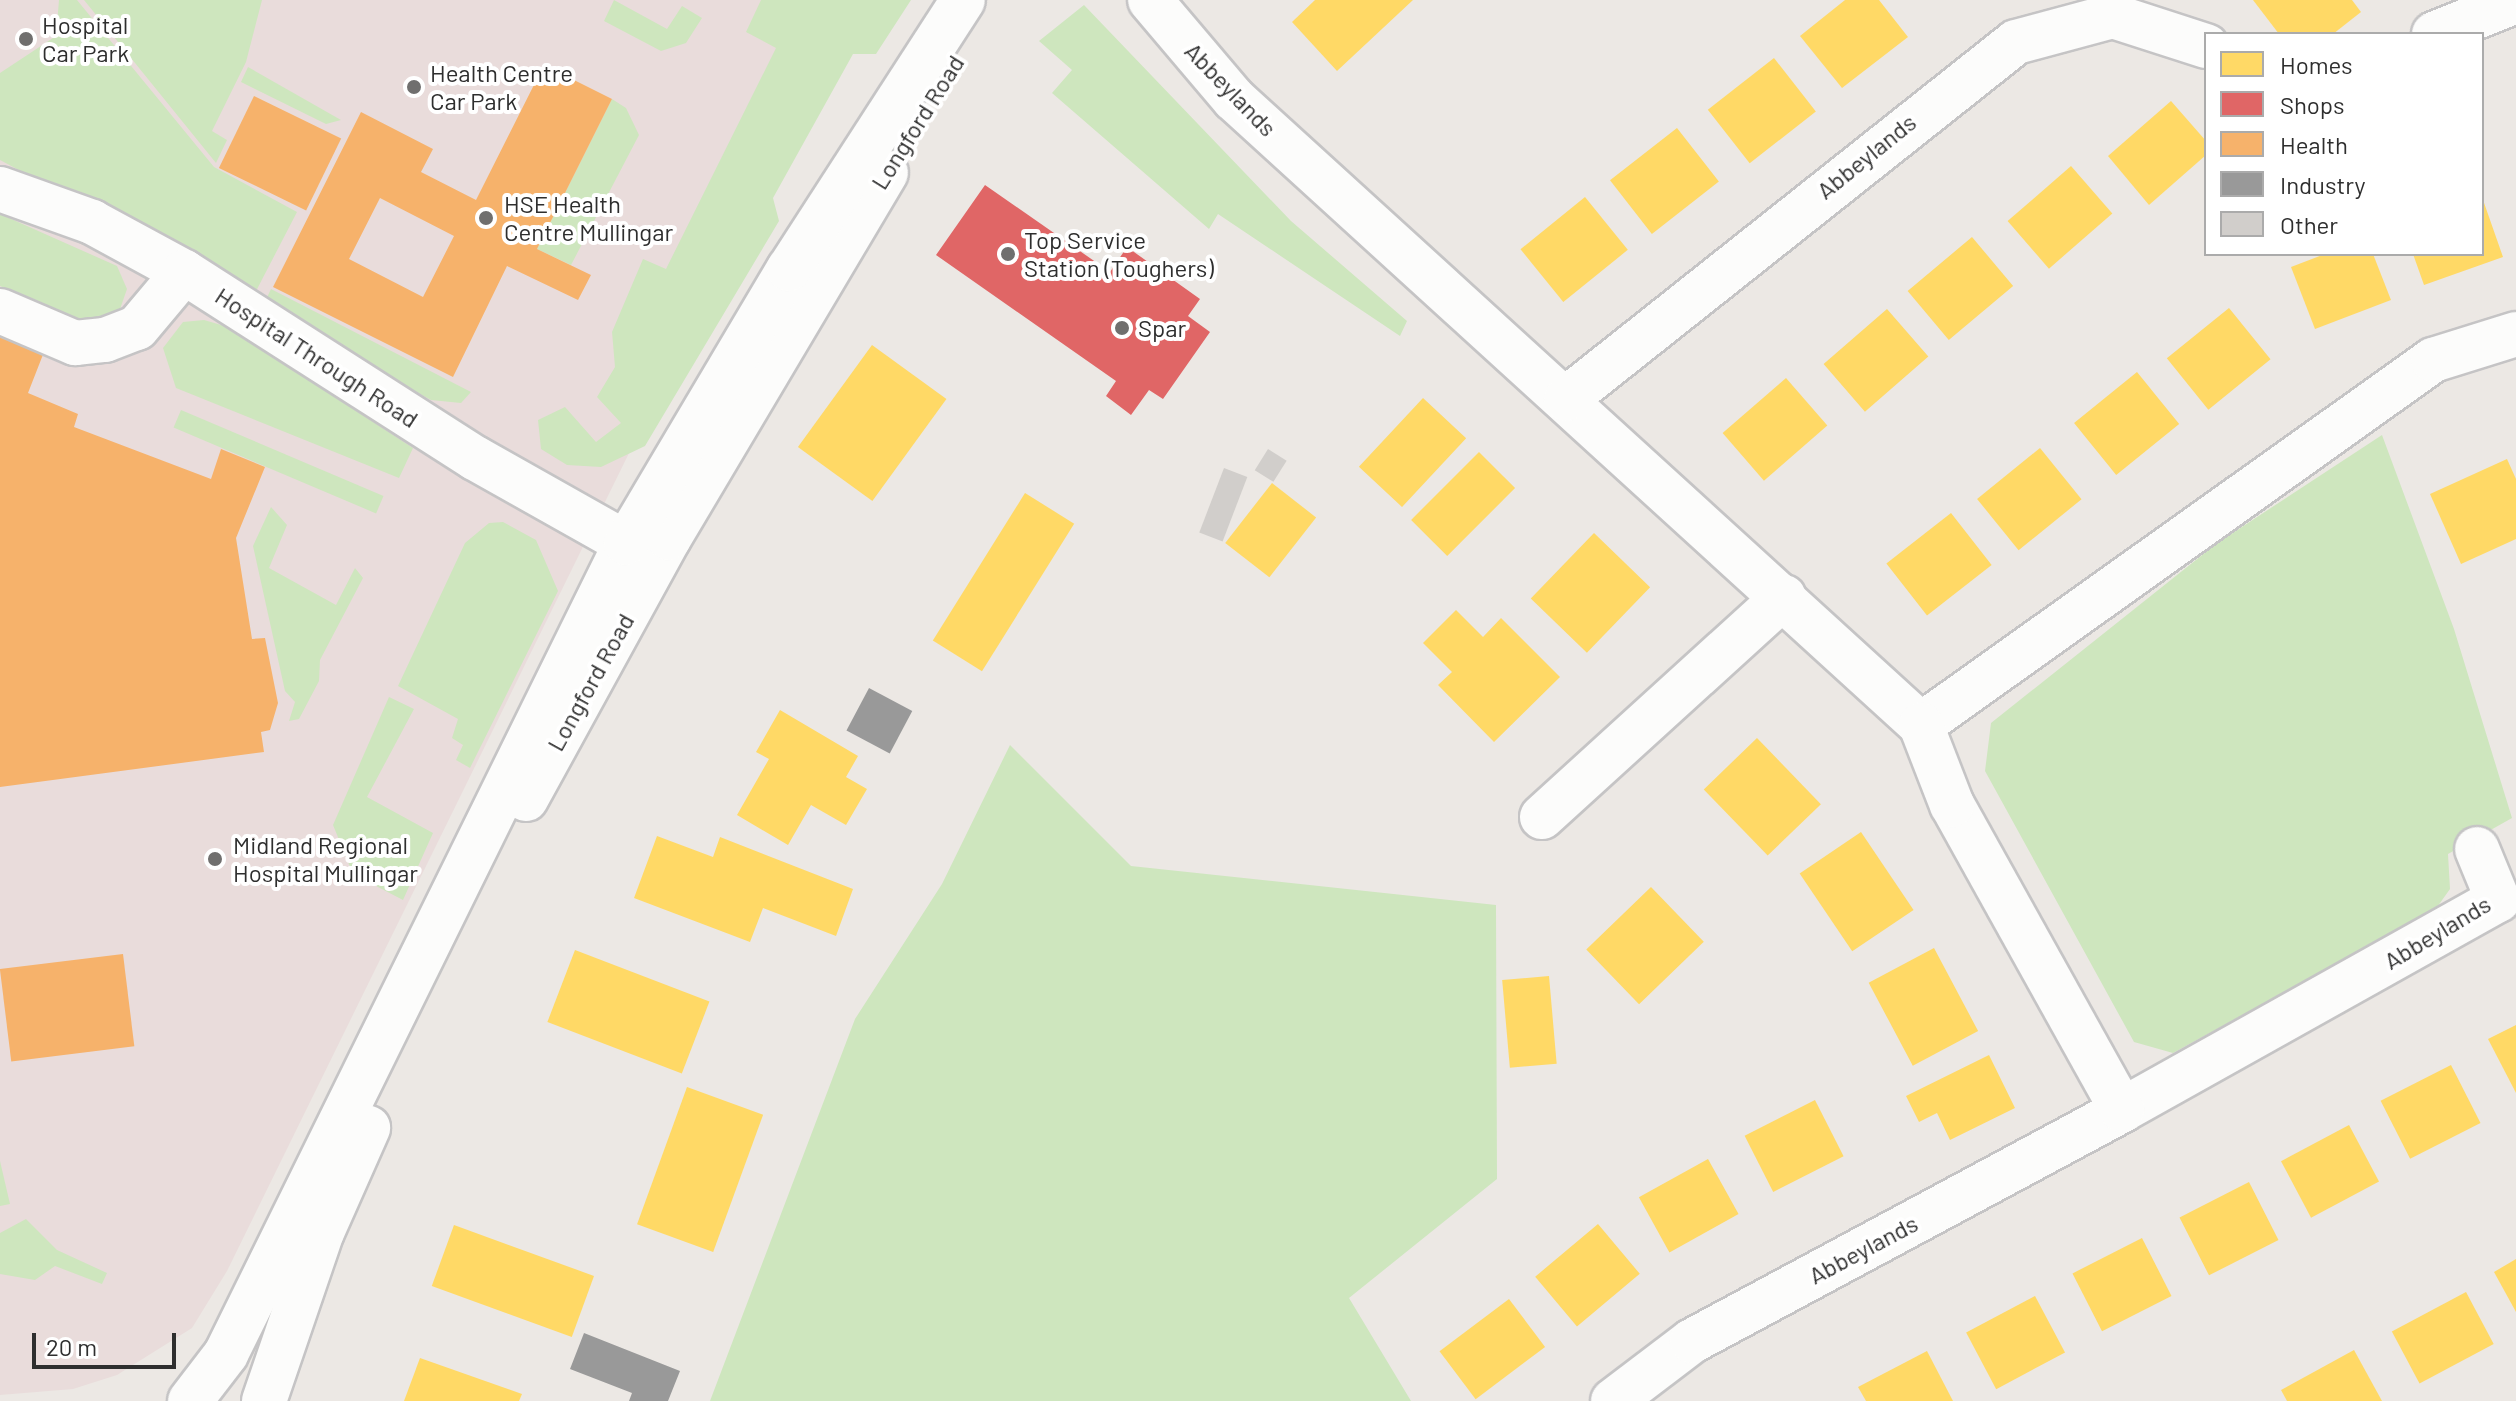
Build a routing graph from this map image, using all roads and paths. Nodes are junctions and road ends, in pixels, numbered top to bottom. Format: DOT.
graph roads {
  1 [pos="963,0"];
  2 [pos="992,0"];
  3 [pos="1150,0"];
  4 [pos="2516,1"];
  5 [pos="2439,32"];
  6 [pos="2204,45"];
  7 [pos="949,68"];
  8 [pos="847,178"];
  9 [pos="0,189"];
  10 [pos="184,272"];
  11 [pos="0,311"];
  12 [pos="2516,334"];
  13 [pos="1566,399"];
  14 [pos="738,421"];
  15 [pos="623,548"];
  16 [pos="1784,597"];
  17 [pos="1921,725"];
  18 [pos="1542,817"];
  19 [pos="2477,849"];
  20 [pos="2122,1110"];
  21 [pos="190,1401"];
  22 [pos="264,1401"];
  23 [pos="1613,1401"];
  1 -- 8 [label="street"];
  2 -- 7 [label="street, Longford Road"];
  3 -- 13 [label="street, Abbeylands"];
  4 -- 5 [label="street"];
  6 -- 13 [label="street, Abbeylands"];
  7 -- 8 [label="street"];
  7 -- 14 [label="street, Longford Road"];
  8 -- 15 [label="street"];
  9 -- 10 [label="street, Hospital Through Road"];
  10 -- 11 [label="street"];
  10 -- 15 [label="street, Hospital Through Road"];
  12 -- 17 [label="street"];
  13 -- 16 [label="street, Abbeylands"];
  14 -- 15 [label="street"];
  14 -- 22 [label="street, Longford Road"];
  15 -- 21 [label="street"];
  16 -- 17 [label="street, Abbeylands"];
  16 -- 18 [label="street"];
  17 -- 20 [label="street, Abbeylands"];
  19 -- 20 [label="street, Abbeylands"];
  20 -- 23 [label="street, Abbeylands"];
}
